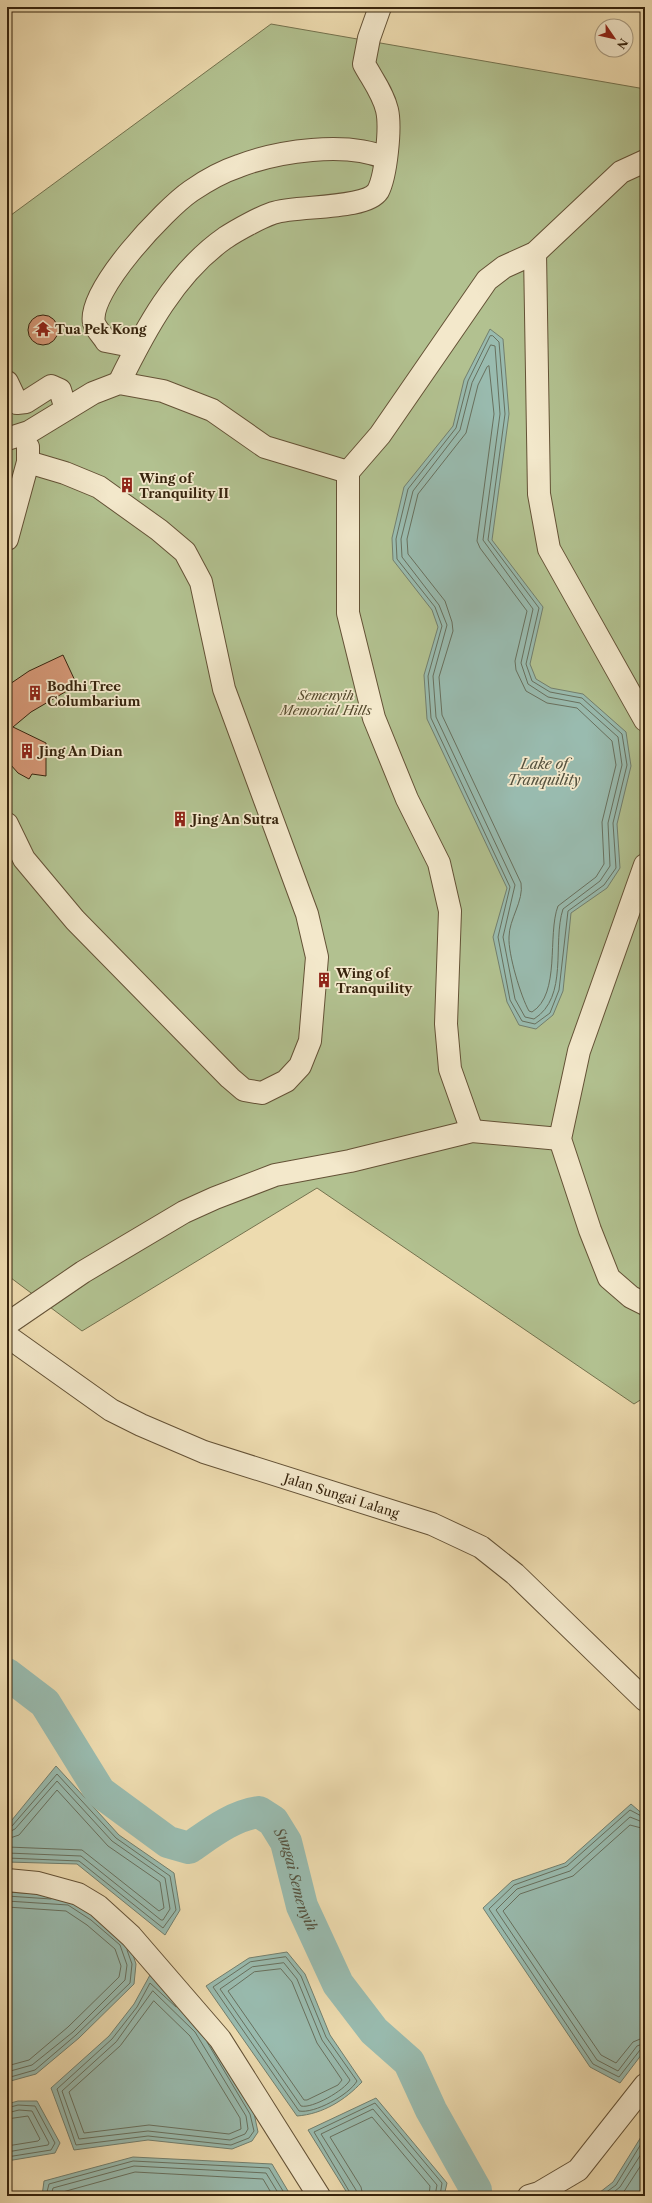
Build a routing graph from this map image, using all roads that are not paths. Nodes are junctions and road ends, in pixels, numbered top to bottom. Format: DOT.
graph roads {
  1 [pos="380,7"];
  2 [pos="385,158"];
  3 [pos="645,161"];
  4 [pos="535,253"];
  5 [pos="136,347"];
  6 [pos="7,382"];
  7 [pos="119,383"];
  8 [pos="66,410"];
  9 [pos="29,432"];
  10 [pos="7,439"];
  11 [pos="28,462"];
  12 [pos="348,472"];
  13 [pos="7,539"];
  14 [pos="645,720"];
  15 [pos="7,824"];
  16 [pos="645,865"];
  17 [pos="472,1131"];
  18 [pos="560,1139"];
  19 [pos="645,1304"];
  20 [pos="7,1324"];
  21 [pos="7,1336"];
  22 [pos="645,1700"];
  23 [pos="7,1880"];
  24 [pos="645,2085"];
  25 [pos="319,2196"];
  26 [pos="529,2196"];
  1 -- 2 [label="street"];
  2 -- 5 [label="street"];
  2 -- 5 [label="street"];
  3 -- 4 [label="street"];
  4 -- 12 [label="street"];
  4 -- 14 [label="street"];
  5 -- 7 [label="street"];
  6 -- 8 [label="street"];
  7 -- 8 [label="street"];
  7 -- 12 [label="street"];
  8 -- 9 [label="street"];
  9 -- 10 [label="street"];
  9 -- 11 [label="street"];
  11 -- 13 [label="street"];
  11 -- 15 [label="street"];
  12 -- 17 [label="street"];
  16 -- 18 [label="street"];
  17 -- 18 [label="street"];
  17 -- 20 [label="street"];
  18 -- 19 [label="street"];
  21 -- 22 [label="street, Jalan Sungai Lalang"];
  23 -- 25 [label="street"];
  24 -- 26 [label="street"];
}
